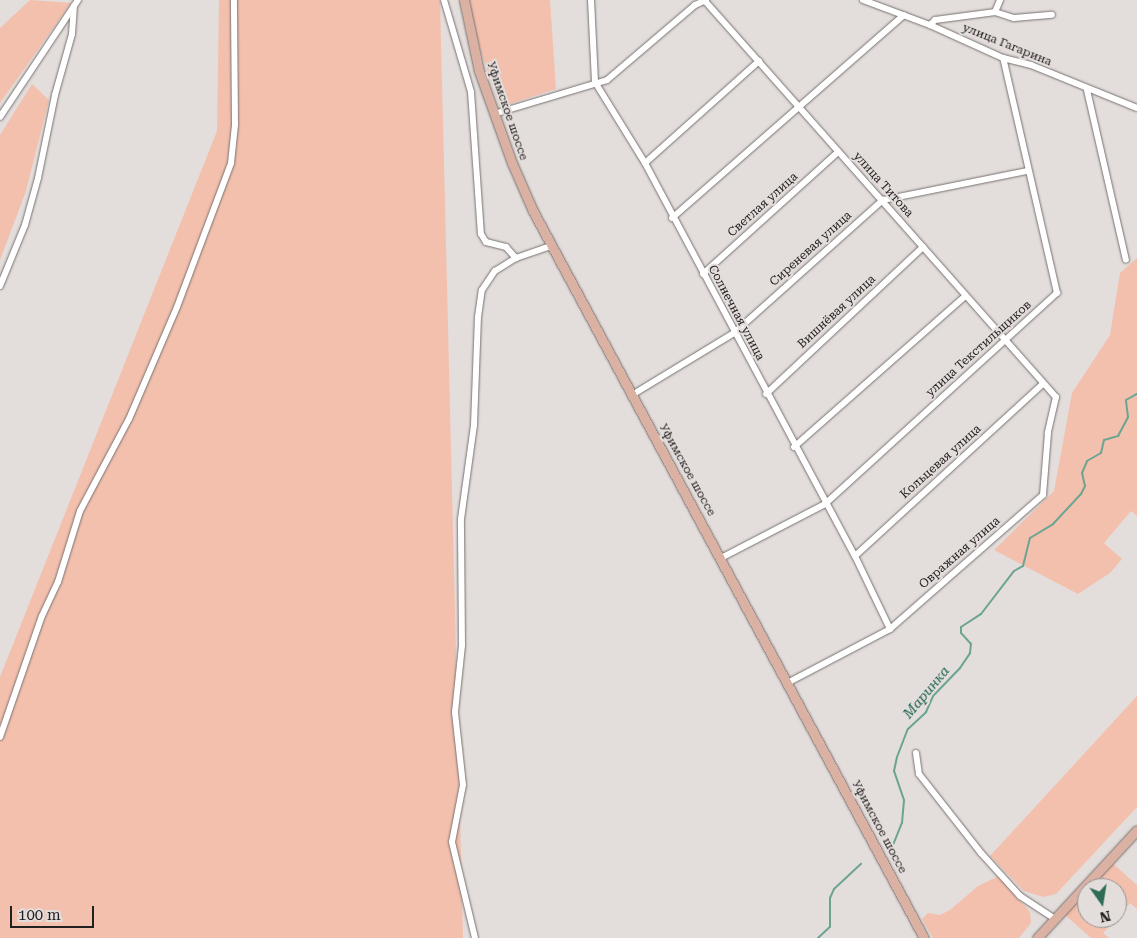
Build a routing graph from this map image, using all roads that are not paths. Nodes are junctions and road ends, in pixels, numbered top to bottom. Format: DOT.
graph roads {
  1 [pos="234,0"];
  2 [pos="444,0"];
  3 [pos="464,0"];
  4 [pos="591,0"];
  5 [pos="863,0"];
  6 [pos="1000,0"];
  7 [pos="706,1"];
  8 [pos="693,2"];
  9 [pos="76,3"];
  10 [pos="995,12"];
  11 [pos="1052,15"];
  12 [pos="904,16"];
  13 [pos="930,25"];
  14 [pos="1003,58"];
  15 [pos="759,62"];
  16 [pos="595,82"];
  17 [pos="1087,90"];
  18 [pos="801,107"];
  19 [pos="1137,108"];
  20 [pos="494,114"];
  21 [pos="0,117"];
  22 [pos="838,152"];
  23 [pos="645,163"];
  24 [pos="1027,171"];
  25 [pos="883,200"];
  26 [pos="672,218"];
  27 [pos="551,246"];
  28 [pos="924,247"];
  29 [pos="516,258"];
  30 [pos="1126,260"];
  31 [pos="703,274"];
  32 [pos="0,286"];
  33 [pos="965,296"];
  34 [pos="734,333"];
  35 [pos="1006,339"];
  36 [pos="1043,384"];
  37 [pos="632,394"];
  38 [pos="766,394"];
  39 [pos="794,447"];
  40 [pos="825,504"];
  41 [pos="855,556"];
  42 [pos="721,558"];
  43 [pos="890,629"];
  44 [pos="787,683"];
  45 [pos="0,737"];
  46 [pos="916,753"];
  47 [pos="1137,830"];
  48 [pos="1055,919"];
  49 [pos="475,938"];
  50 [pos="924,938"];
  51 [pos="1037,938"];
  1 -- 45 [label="street"];
  2 -- 29 [label="street"];
  3 -- 20 [label="main road, Уфимское шоссе"];
  4 -- 16 [label="street, Солнечная улица"];
  5 -- 12 [label="street, улица Гагарина"];
  6 -- 10 [label="street"];
  7 -- 8 [label="street"];
  7 -- 15 [label="street, улица Титова"];
  8 -- 16 [label="street"];
  9 -- 21 [label="street"];
  9 -- 32 [label="street"];
  10 -- 11 [label="street"];
  10 -- 13 [label="street"];
  12 -- 13 [label="street, улица Гагарина"];
  12 -- 18 [label="street"];
  13 -- 14 [label="street, улица Гагарина"];
  14 -- 17 [label="street, улица Гагарина"];
  14 -- 24 [label="street, улица Текстильщиков"];
  15 -- 18 [label="street, улица Титова"];
  15 -- 23 [label="street"];
  16 -- 20 [label="street"];
  16 -- 23 [label="street, Солнечная улица"];
  17 -- 19 [label="street"];
  17 -- 30 [label="street"];
  18 -- 22 [label="street, улица Титова"];
  18 -- 26 [label="street"];
  20 -- 27 [label="main road, Уфимское шоссе"];
  22 -- 25 [label="street, улица Титова"];
  22 -- 31 [label="street, Светлая улица"];
  23 -- 26 [label="street, Солнечная улица"];
  24 -- 25 [label="street"];
  24 -- 35 [label="street, улица Текстильщиков"];
  25 -- 28 [label="street, улица Титова"];
  25 -- 34 [label="street, Сиреневая улица"];
  26 -- 31 [label="street, Солнечная улица"];
  27 -- 29 [label="street"];
  27 -- 37 [label="main road, Уфимское шоссе"];
  28 -- 33 [label="street, улица Титова"];
  28 -- 38 [label="street, Вишнёвая улица"];
  29 -- 49 [label="street"];
  31 -- 34 [label="street, Солнечная улица"];
  33 -- 35 [label="street, улица Титова"];
  33 -- 39 [label="street"];
  34 -- 37 [label="street, Сиреневая улица"];
  34 -- 38 [label="street, Солнечная улица"];
  35 -- 36 [label="street, улица Титова"];
  35 -- 40 [label="street, улица Текстильщиков"];
  36 -- 41 [label="street, Кольцевая улица"];
  36 -- 43 [label="street, Овражная улица"];
  37 -- 42 [label="main road, Уфимское шоссе"];
  38 -- 39 [label="street, Солнечная улица"];
  39 -- 40 [label="street, Солнечная улица"];
  40 -- 41 [label="street, Солнечная улица"];
  40 -- 42 [label="street, улица Текстильщиков"];
  41 -- 43 [label="street, Солнечная улица"];
  42 -- 44 [label="main road, Уфимское шоссе"];
  43 -- 44 [label="street, Овражная улица"];
  44 -- 50 [label="main road, Уфимское шоссе"];
  46 -- 48 [label="street"];
  47 -- 48 [label="main road"];
  48 -- 51 [label="main road"];
}
